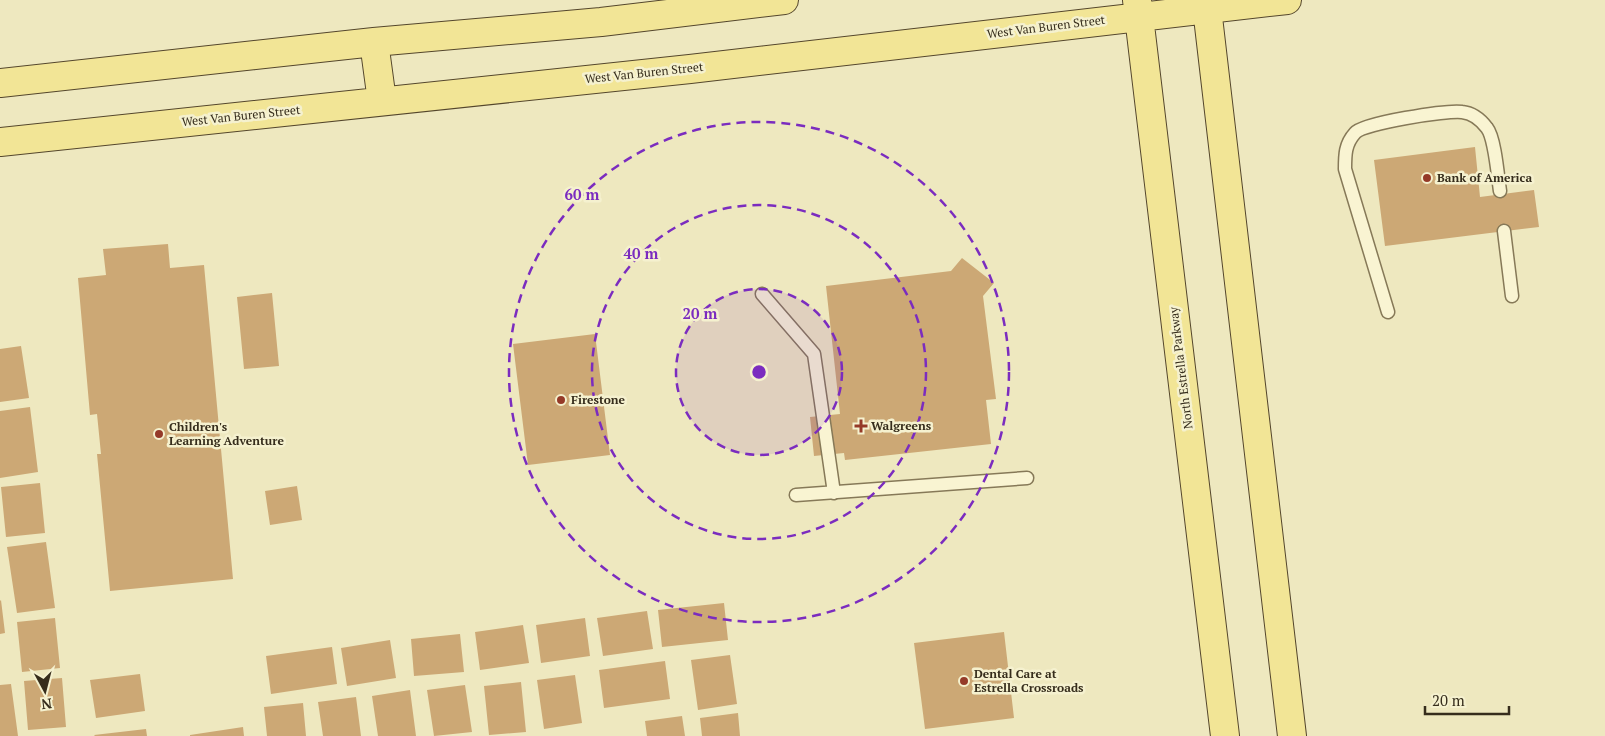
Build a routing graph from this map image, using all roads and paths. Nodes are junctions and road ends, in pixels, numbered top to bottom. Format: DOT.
graph roads {
  1 [pos="784,0"];
  2 [pos="1287,0"];
  3 [pos="726,3"];
  4 [pos="1207,4"];
  5 [pos="1138,8"];
  6 [pos="374,42"];
  7 [pos="0,83"];
  8 [pos="382,102"];
  9 [pos="0,142"];
  10 [pos="1500,192"];
  11 [pos="1504,232"];
  12 [pos="762,294"];
  13 [pos="1512,296"];
  14 [pos="1388,312"];
  15 [pos="1027,478"];
  16 [pos="834,493"];
  17 [pos="796,496"];
  18 [pos="1225,736"];
  19 [pos="1292,736"];
  1 -- 3 [label="main road"];
  2 -- 4 [label="main road, West Van Buren Street"];
  3 -- 6 [label="main road"];
  4 -- 5 [label="main road, West Van Buren Street"];
  4 -- 19 [label="main road"];
  5 -- 8 [label="main road, West Van Buren Street"];
  5 -- 18 [label="main road, North Estrella Parkway"];
  6 -- 7 [label="main road"];
  6 -- 8 [label="main road"];
  8 -- 9 [label="main road, West Van Buren Street"];
  10 -- 14 [label="lane"];
  11 -- 13 [label="lane"];
  12 -- 16 [label="lane"];
  15 -- 16 [label="lane"];
  16 -- 17 [label="lane"];
}
